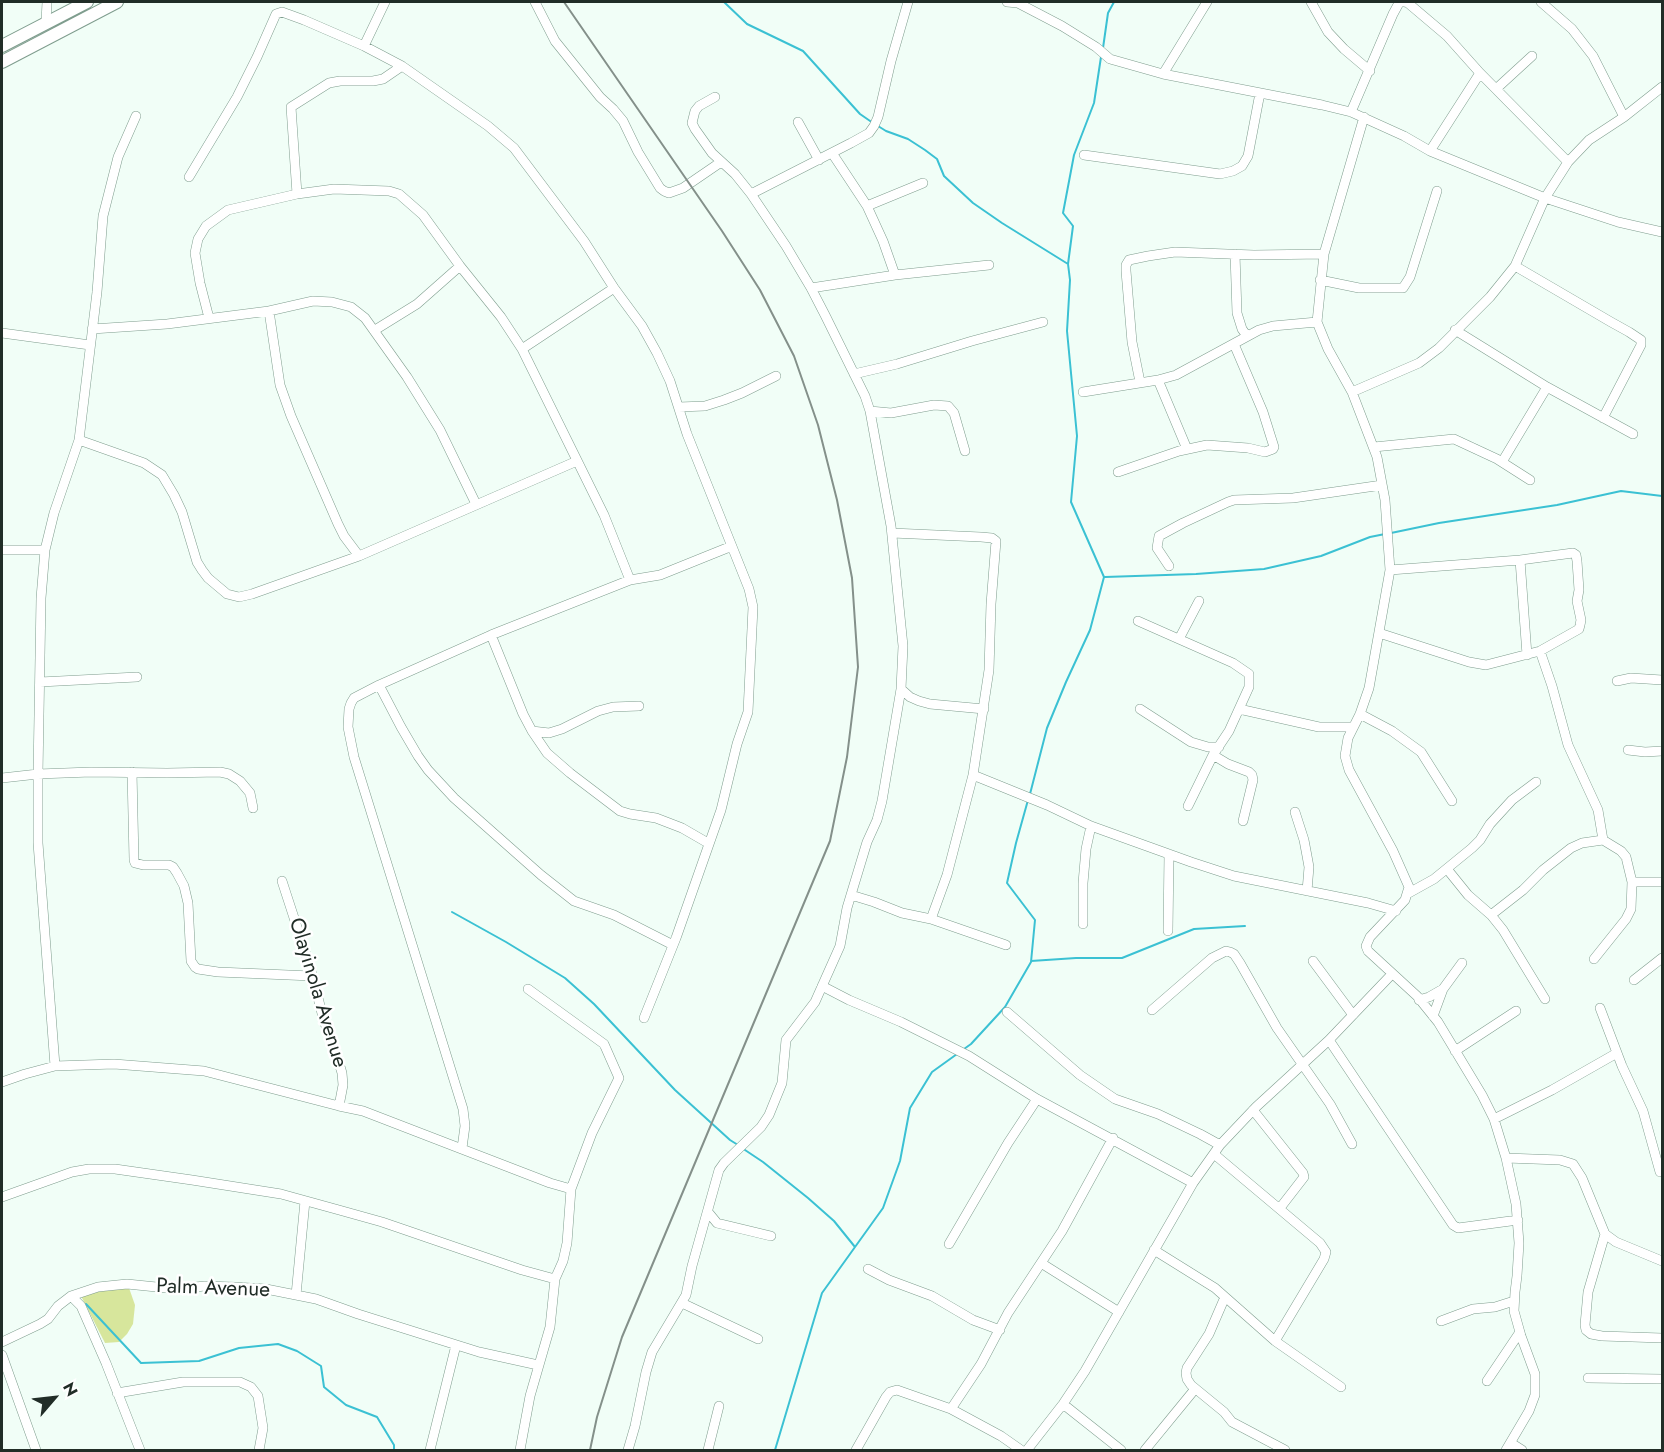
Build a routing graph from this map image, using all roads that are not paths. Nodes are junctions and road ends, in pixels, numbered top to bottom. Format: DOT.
graph roads {
  1 [pos="47,2"];
  2 [pos="87,2"];
  3 [pos="117,2"];
  4 [pos="385,2"];
  5 [pos="535,2"];
  6 [pos="908,2"];
  7 [pos="1015,2"];
  8 [pos="1207,2"];
  9 [pos="1311,2"];
  10 [pos="1403,2"];
  11 [pos="1541,2"];
  12 [pos="46,22"];
  13 [pos="2,46"];
  14 [pos="364,46"];
  15 [pos="1532,56"];
  16 [pos="2,62"];
  17 [pos="402,66"];
  18 [pos="1370,71"];
  19 [pos="1480,73"];
  20 [pos="1163,74"];
  21 [pos="1662,87"];
  22 [pos="1496,89"];
  23 [pos="1260,93"];
  24 [pos="715,97"];
  25 [pos="1351,112"];
  26 [pos="136,116"];
  27 [pos="1364,117"];
  28 [pos="1624,117"];
  29 [pos="798,122"];
  30 [pos="1430,151"];
  31 [pos="832,153"];
  32 [pos="1084,154"];
  33 [pos="819,159"];
  34 [pos="721,162"];
  35 [pos="1568,162"];
  36 [pos="189,177"];
  37 [pos="923,183"];
  38 [pos="1437,191"];
  39 [pos="297,194"];
  40 [pos="751,194"];
  41 [pos="1545,198"];
  42 [pos="867,206"];
  43 [pos="1662,232"];
  44 [pos="1235,254"];
  45 [pos="1324,254"];
  46 [pos="989,265"];
  47 [pos="460,266"];
  48 [pos="1515,266"];
  49 [pos="895,275"];
  50 [pos="1320,279"];
  51 [pos="614,288"];
  52 [pos="811,288"];
  53 [pos="269,311"];
  54 [pos="209,318"];
  55 [pos="1043,322"];
  56 [pos="1317,322"];
  57 [pos="92,329"];
  58 [pos="375,330"];
  59 [pos="1455,330"];
  60 [pos="2,333"];
  61 [pos="1247,336"];
  62 [pos="1234,344"];
  63 [pos="90,345"];
  64 [pos="522,349"];
  65 [pos="854,374"];
  66 [pos="776,376"];
  67 [pos="1158,380"];
  68 [pos="1140,382"];
  69 [pos="1547,387"];
  70 [pos="1083,392"];
  71 [pos="1352,392"];
  72 [pos="679,407"];
  73 [pos="870,411"];
  74 [pos="1603,418"];
  75 [pos="1633,434"];
  76 [pos="79,440"];
  77 [pos="1374,447"];
  78 [pos="1187,449"];
  79 [pos="965,451"];
  80 [pos="577,460"];
  81 [pos="1502,462"];
  82 [pos="1118,472"];
  83 [pos="1530,480"];
  84 [pos="1382,485"];
  85 [pos="476,504"];
  86 [pos="892,533"];
  87 [pos="732,546"];
  88 [pos="2,550"];
  89 [pos="45,550"];
  90 [pos="359,556"];
  91 [pos="1520,560"];
  92 [pos="1169,566"];
  93 [pos="1390,570"];
  94 [pos="630,580"];
  95 [pos="1199,601"];
  96 [pos="1138,621"];
  97 [pos="1379,633"];
  98 [pos="490,635"];
  99 [pos="1179,639"];
  100 [pos="1540,651"];
  101 [pos="1527,655"];
  102 [pos="137,677"];
  103 [pos="1662,680"];
  104 [pos="1617,681"];
  105 [pos="40,682"];
  106 [pos="379,685"];
  107 [pos="901,689"];
  108 [pos="639,706"];
  109 [pos="984,709"];
  110 [pos="1140,709"];
  111 [pos="1239,710"];
  112 [pos="1360,714"];
  113 [pos="1353,727"];
  114 [pos="532,731"];
  115 [pos="1628,750"];
  116 [pos="1216,751"];
  117 [pos="1662,751"];
  118 [pos="132,772"];
  119 [pos="38,774"];
  120 [pos="973,775"];
  121 [pos="2,778"];
  122 [pos="1536,782"];
  123 [pos="1452,801"];
  124 [pos="1188,806"];
  125 [pos="253,808"];
  126 [pos="1295,812"];
  127 [pos="1243,821"];
  128 [pos="1090,826"];
  129 [pos="1603,840"];
  130 [pos="708,843"];
  131 [pos="1169,854"];
  132 [pos="1447,869"];
  133 [pos="282,881"];
  134 [pos="1632,882"];
  135 [pos="1662,882"];
  136 [pos="1307,891"];
  137 [pos="1407,894"];
  138 [pos="851,895"];
  139 [pos="1396,911"];
  140 [pos="1491,915"];
  141 [pos="931,919"];
  142 [pos="1083,924"];
  143 [pos="1168,931"];
  144 [pos="673,945"];
  145 [pos="1006,945"];
  146 [pos="1662,958"];
  147 [pos="1594,959"];
  148 [pos="1313,961"];
  149 [pos="1462,963"];
  150 [pos="1392,974"];
  151 [pos="312,976"];
  152 [pos="1634,980"];
  153 [pos="822,986"];
  154 [pos="528,989"];
  155 [pos="1443,989"];
  156 [pos="1545,999"];
  157 [pos="1419,1000"];
  158 [pos="1600,1008"];
  159 [pos="1152,1010"];
  160 [pos="1516,1011"];
  161 [pos="1006,1012"];
  162 [pos="1353,1015"];
  163 [pos="1433,1016"];
  164 [pos="644,1018"];
  165 [pos="1329,1040"];
  166 [pos="1455,1051"];
  167 [pos="1617,1053"];
  168 [pos="55,1066"];
  169 [pos="1302,1066"];
  170 [pos="2,1082"];
  171 [pos="1037,1099"];
  172 [pos="339,1106"];
  173 [pos="1253,1110"];
  174 [pos="1494,1119"];
  175 [pos="1113,1138"];
  176 [pos="1352,1144"];
  177 [pos="1220,1145"];
  178 [pos="462,1148"];
  179 [pos="1214,1154"];
  180 [pos="1506,1158"];
  181 [pos="1660,1172"];
  182 [pos="1193,1183"];
  183 [pos="572,1188"];
  184 [pos="2,1197"];
  185 [pos="305,1201"];
  186 [pos="1280,1208"];
  187 [pos="708,1212"];
  188 [pos="1518,1220"];
  189 [pos="1605,1234"];
  190 [pos="771,1236"];
  191 [pos="949,1244"];
  192 [pos="1154,1250"];
  193 [pos="1662,1261"];
  194 [pos="1041,1263"];
  195 [pos="868,1269"];
  196 [pos="555,1279"];
  197 [pos="296,1295"];
  198 [pos="71,1296"];
  199 [pos="1225,1297"];
  200 [pos="1514,1301"];
  201 [pos="682,1303"];
  202 [pos="1119,1312"];
  203 [pos="1441,1321"];
  204 [pos="1000,1330"];
  205 [pos="1520,1332"];
  206 [pos="1662,1338"];
  207 [pos="759,1339"];
  208 [pos="1275,1341"];
  209 [pos="2,1342"];
  210 [pos="456,1345"];
  211 [pos="2,1355"];
  212 [pos="538,1365"];
  213 [pos="1588,1378"];
  214 [pos="1662,1379"];
  215 [pos="1487,1381"];
  216 [pos="1341,1386"];
  217 [pos="1196,1389"];
  218 [pos="117,1393"];
  219 [pos="1063,1404"];
  220 [pos="719,1406"];
  221 [pos="951,1409"];
  222 [pos="1509,1447"];
  223 [pos="36,1450"];
  224 [pos="140,1450"];
  225 [pos="260,1450"];
  226 [pos="430,1450"];
  227 [pos="520,1450"];
  228 [pos="628,1450"];
  229 [pos="708,1450"];
  230 [pos="856,1450"];
  231 [pos="1021,1450"];
  232 [pos="1027,1450"];
  233 [pos="1121,1450"];
  234 [pos="1145,1450"];
  235 [pos="1285,1450"];
  236 [pos="1522,1450"];
  1 -- 12 [label="street"];
  2 -- 12 [label="main road"];
  3 -- 16 [label="main road"];
  4 -- 14 [label="street"];
  5 -- 34 [label="street"];
  6 -- 31 [label="street"];
  7 -- 20 [label="street"];
  8 -- 20 [label="street"];
  9 -- 18 [label="street"];
  10 -- 18 [label="street"];
  10 -- 19 [label="street"];
  11 -- 28 [label="street"];
  12 -- 13 [label="main road"];
  14 -- 17 [label="street"];
  14 -- 36 [label="street"];
  15 -- 22 [label="street"];
  17 -- 39 [label="street"];
  17 -- 51 [label="street"];
  18 -- 25 [label="street"];
  19 -- 22 [label="street"];
  19 -- 30 [label="street"];
  20 -- 23 [label="street"];
  21 -- 28 [label="street"];
  22 -- 35 [label="street"];
  23 -- 25 [label="street"];
  23 -- 32 [label="street"];
  24 -- 34 [label="street"];
  25 -- 27 [label="street"];
  26 -- 57 [label="street"];
  27 -- 30 [label="street"];
  27 -- 45 [label="street"];
  28 -- 35 [label="street"];
  29 -- 33 [label="street"];
  30 -- 41 [label="street"];
  31 -- 33 [label="street"];
  31 -- 42 [label="street"];
  33 -- 40 [label="street"];
  34 -- 40 [label="street"];
  35 -- 41 [label="street"];
  37 -- 42 [label="street"];
  38 -- 50 [label="street"];
  39 -- 47 [label="street"];
  39 -- 54 [label="street"];
  40 -- 52 [label="street"];
  41 -- 43 [label="street"];
  41 -- 48 [label="street"];
  42 -- 49 [label="street"];
  44 -- 45 [label="street"];
  44 -- 61 [label="street"];
  44 -- 68 [label="street"];
  45 -- 50 [label="street"];
  46 -- 49 [label="street"];
  47 -- 58 [label="street"];
  47 -- 64 [label="street"];
  48 -- 59 [label="street"];
  48 -- 74 [label="street"];
  49 -- 52 [label="street"];
  50 -- 56 [label="street"];
  51 -- 64 [label="street"];
  51 -- 72 [label="street"];
  52 -- 65 [label="street"];
  53 -- 54 [label="street"];
  53 -- 58 [label="street"];
  53 -- 90 [label="street"];
  54 -- 57 [label="street"];
  55 -- 65 [label="street"];
  56 -- 61 [label="street"];
  56 -- 71 [label="street"];
  57 -- 63 [label="street"];
  58 -- 85 [label="street"];
  59 -- 69 [label="street"];
  59 -- 71 [label="street"];
  60 -- 63 [label="street"];
  61 -- 62 [label="street"];
  62 -- 67 [label="street"];
  62 -- 78 [label="street"];
  63 -- 76 [label="street"];
  64 -- 80 [label="street"];
  65 -- 73 [label="street"];
  66 -- 72 [label="street"];
  67 -- 68 [label="street"];
  67 -- 78 [label="street"];
  68 -- 70 [label="street"];
  69 -- 74 [label="street"];
  69 -- 81 [label="street"];
  71 -- 77 [label="street"];
  72 -- 87 [label="street"];
  73 -- 79 [label="street"];
  73 -- 86 [label="street"];
  74 -- 75 [label="street"];
  76 -- 89 [label="street"];
  76 -- 90 [label="street"];
  77 -- 81 [label="street"];
  77 -- 84 [label="street"];
  78 -- 82 [label="street"];
  80 -- 85 [label="street"];
  80 -- 94 [label="street"];
  81 -- 83 [label="street"];
  84 -- 92 [label="street"];
  84 -- 93 [label="street"];
  85 -- 90 [label="street"];
  86 -- 107 [label="street"];
  86 -- 109 [label="street"];
  87 -- 94 [label="street"];
  87 -- 130 [label="street"];
  88 -- 89 [label="street"];
  89 -- 105 [label="street"];
  91 -- 93 [label="street"];
  91 -- 100 [label="street"];
  91 -- 101 [label="street"];
  93 -- 97 [label="street"];
  94 -- 98 [label="street"];
  95 -- 99 [label="street"];
  96 -- 99 [label="street"];
  97 -- 101 [label="street"];
  97 -- 112 [label="street"];
  98 -- 106 [label="street"];
  98 -- 114 [label="street"];
  99 -- 111 [label="street"];
  100 -- 101 [label="street"];
  100 -- 129 [label="street"];
  102 -- 105 [label="street"];
  103 -- 104 [label="street"];
  105 -- 119 [label="street"];
  106 -- 144 [label="street"];
  106 -- 178 [label="street"];
  107 -- 109 [label="street"];
  107 -- 138 [label="street"];
  108 -- 114 [label="street"];
  109 -- 120 [label="street"];
  110 -- 116 [label="street"];
  111 -- 113 [label="street"];
  111 -- 116 [label="street"];
  112 -- 113 [label="street"];
  112 -- 123 [label="street"];
  113 -- 137 [label="street"];
  114 -- 130 [label="street"];
  115 -- 117 [label="street"];
  116 -- 124 [label="street"];
  116 -- 127 [label="street"];
  118 -- 119 [label="street"];
  118 -- 125 [label="street"];
  118 -- 151 [label="street"];
  119 -- 121 [label="street"];
  119 -- 168 [label="street"];
  120 -- 128 [label="street"];
  120 -- 141 [label="street"];
  122 -- 132 [label="street"];
  126 -- 136 [label="street"];
  128 -- 131 [label="street"];
  128 -- 142 [label="street"];
  129 -- 134 [label="street"];
  129 -- 140 [label="street"];
  130 -- 144 [label="street"];
  131 -- 136 [label="street"];
  131 -- 143 [label="street"];
  132 -- 137 [label="street"];
  132 -- 140 [label="street"];
  133 -- 151 [label="street, Olayinola Avenue"];
  134 -- 135 [label="street"];
  134 -- 147 [label="street"];
  136 -- 139 [label="street"];
  137 -- 139 [label="street"];
  138 -- 141 [label="street"];
  138 -- 153 [label="street"];
  139 -- 150 [label="street"];
  140 -- 156 [label="street"];
  141 -- 145 [label="street"];
  144 -- 164 [label="street"];
  146 -- 152 [label="street"];
  148 -- 162 [label="street"];
  149 -- 155 [label="street"];
  150 -- 157 [label="street"];
  150 -- 162 [label="street"];
  151 -- 172 [label="street, Olayinola Avenue"];
  153 -- 171 [label="street"];
  153 -- 187 [label="street"];
  154 -- 183 [label="street"];
  155 -- 157 [label="street"];
  155 -- 163 [label="street"];
  157 -- 163 [label="street"];
  158 -- 167 [label="street"];
  159 -- 169 [label="street"];
  160 -- 166 [label="street"];
  161 -- 177 [label="street"];
  162 -- 165 [label="street"];
  163 -- 166 [label="street"];
  165 -- 169 [label="street"];
  165 -- 188 [label="street"];
  166 -- 174 [label="street"];
  167 -- 174 [label="street"];
  167 -- 181 [label="street"];
  168 -- 170 [label="street"];
  168 -- 172 [label="street"];
  169 -- 173 [label="street"];
  169 -- 176 [label="street"];
  171 -- 175 [label="street"];
  171 -- 191 [label="street"];
  172 -- 178 [label="street"];
  173 -- 177 [label="street"];
  173 -- 186 [label="street"];
  174 -- 180 [label="street"];
  175 -- 182 [label="street"];
  175 -- 194 [label="street"];
  177 -- 179 [label="street"];
  178 -- 183 [label="street"];
  179 -- 182 [label="street"];
  179 -- 186 [label="street"];
  180 -- 188 [label="street"];
  180 -- 189 [label="street"];
  182 -- 192 [label="street"];
  183 -- 196 [label="street"];
  184 -- 185 [label="street"];
  185 -- 196 [label="street"];
  185 -- 197 [label="street"];
  186 -- 208 [label="street"];
  187 -- 190 [label="street"];
  187 -- 201 [label="street"];
  188 -- 200 [label="street"];
  189 -- 193 [label="street"];
  189 -- 206 [label="street"];
  192 -- 199 [label="street"];
  192 -- 202 [label="street"];
  194 -- 202 [label="street"];
  194 -- 204 [label="street"];
  195 -- 204 [label="street"];
  196 -- 212 [label="street"];
  197 -- 198 [label="street, Palm Avenue"];
  197 -- 210 [label="street, Palm Avenue"];
  198 -- 209 [label="street, Palm Avenue"];
  198 -- 218 [label="street"];
  199 -- 208 [label="street"];
  199 -- 217 [label="street"];
  200 -- 203 [label="street"];
  200 -- 205 [label="street"];
  201 -- 207 [label="street"];
  201 -- 228 [label="street"];
  202 -- 219 [label="street"];
  204 -- 221 [label="street"];
  205 -- 215 [label="street"];
  205 -- 222 [label="street"];
  208 -- 216 [label="street"];
  210 -- 212 [label="street, Palm Avenue"];
  210 -- 226 [label="street"];
  211 -- 223 [label="street"];
  212 -- 227 [label="street"];
  213 -- 214 [label="street"];
  217 -- 234 [label="street"];
  217 -- 235 [label="street"];
  218 -- 224 [label="street"];
  218 -- 225 [label="street"];
  219 -- 232 [label="street"];
  219 -- 233 [label="street"];
  220 -- 229 [label="street"];
  221 -- 230 [label="street"];
  221 -- 231 [label="street"];
  222 -- 236 [label="street"];
}
